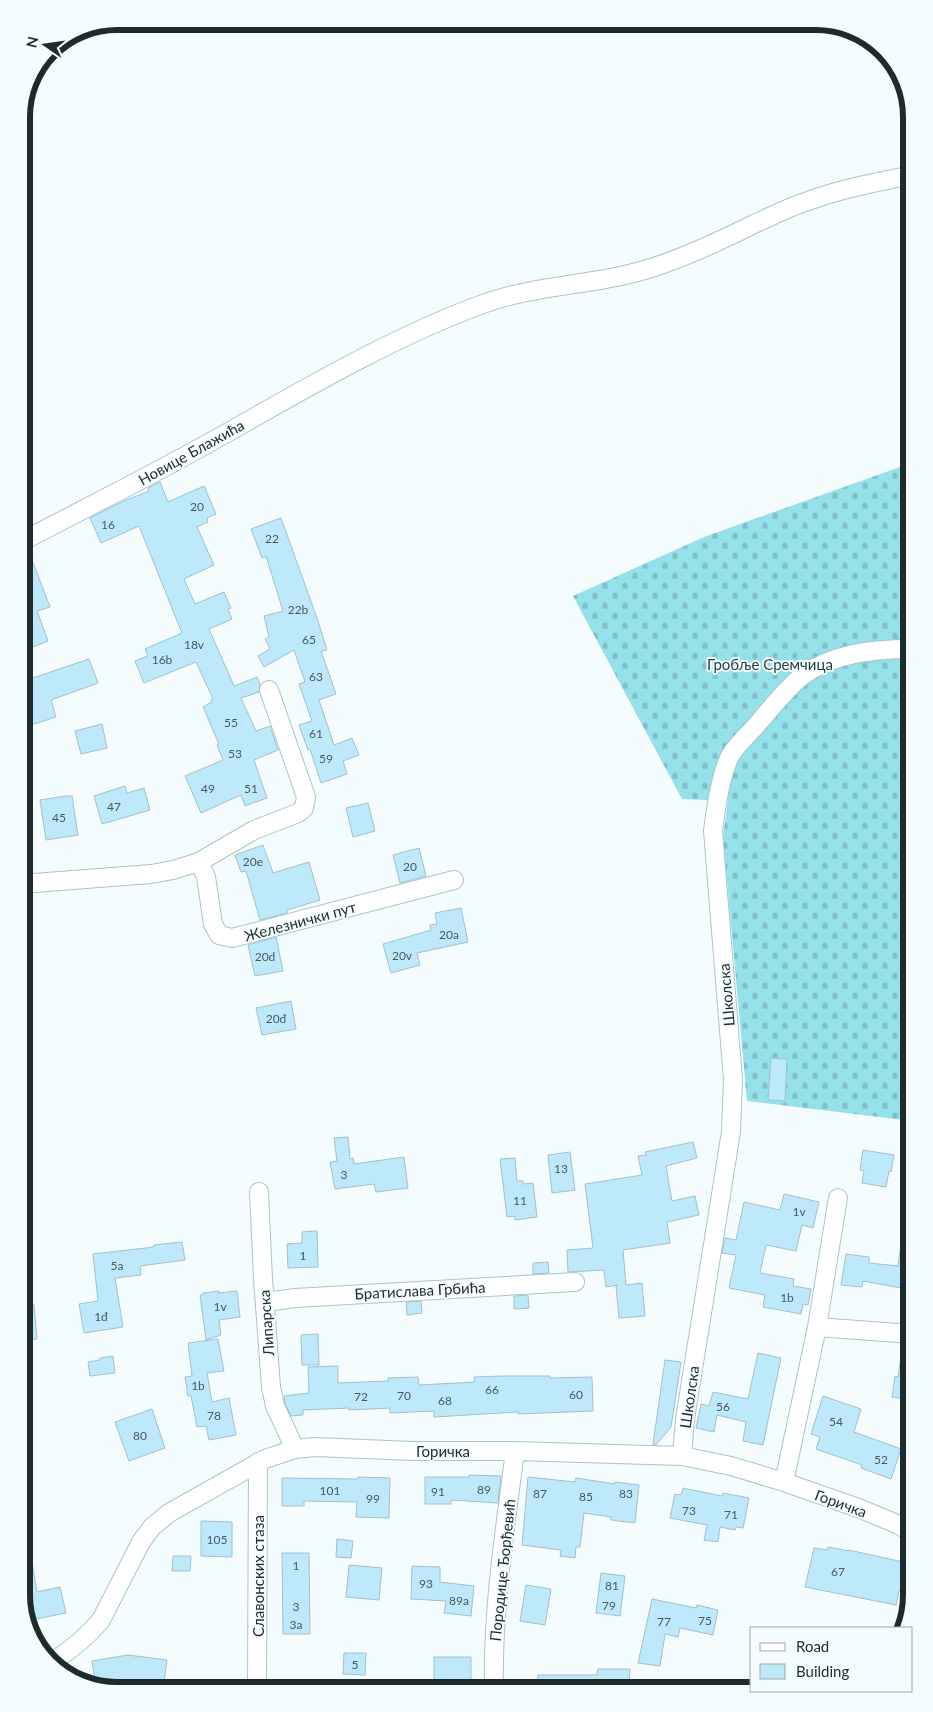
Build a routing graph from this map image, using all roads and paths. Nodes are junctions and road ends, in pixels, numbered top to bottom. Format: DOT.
graph roads {
  1 [pos="903,177"];
  2 [pos="30,537"];
  3 [pos="903,648"];
  4 [pos="268,690"];
  5 [pos="199,862"];
  6 [pos="454,880"];
  7 [pos="30,883"];
  8 [pos="259,1192"];
  9 [pos="838,1198"];
  10 [pos="575,1282"];
  11 [pos="266,1302"];
  12 [pos="817,1327"];
  13 [pos="903,1333"];
  14 [pos="295,1449"];
  15 [pos="515,1450"];
  16 [pos="682,1456"];
  17 [pos="258,1462"];
  18 [pos="784,1482"];
  19 [pos="903,1527"];
  20 [pos="58,1658"];
  21 [pos="257,1682"];
  22 [pos="494,1682"];
  1 -- 2 [label="street, Новице Блажића"];
  3 -- 16 [label="street, Школска"];
  4 -- 5 [label="street"];
  5 -- 6 [label="street, Железнички пут"];
  5 -- 7 [label="street"];
  8 -- 11 [label="street, Липарска"];
  9 -- 12 [label="street"];
  10 -- 11 [label="street, Братислава Грбића"];
  11 -- 14 [label="street, Липарска"];
  12 -- 13 [label="street"];
  12 -- 18 [label="street"];
  14 -- 15 [label="street, Горичка"];
  14 -- 17 [label="street, Горичка"];
  15 -- 16 [label="street, Горичка"];
  15 -- 22 [label="street, Породице Ђорђевић"];
  16 -- 18 [label="street, Горичка"];
  17 -- 20 [label="street, Горичка"];
  17 -- 21 [label="street, Славонских стаза"];
  18 -- 19 [label="street, Горичка"];
}
